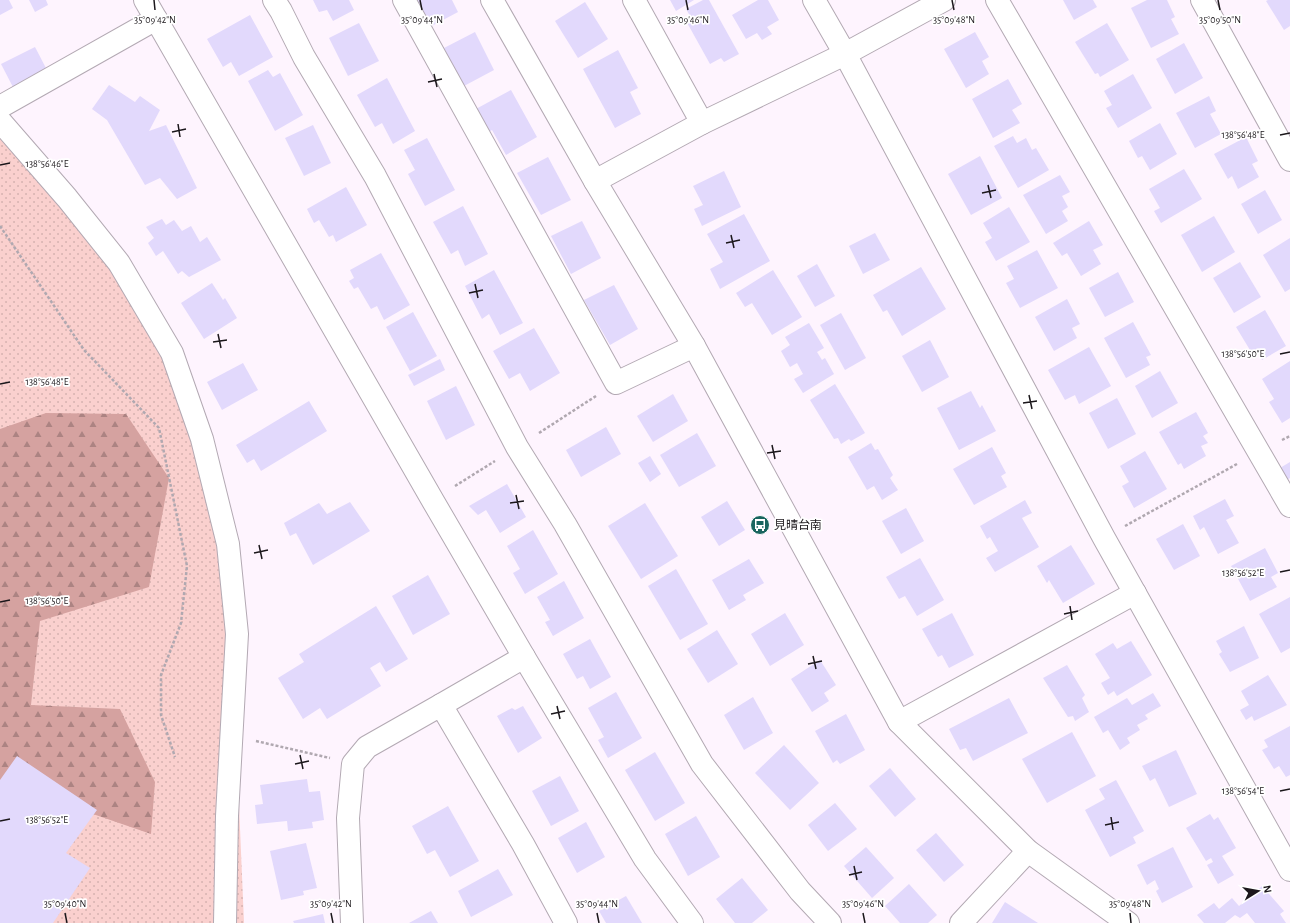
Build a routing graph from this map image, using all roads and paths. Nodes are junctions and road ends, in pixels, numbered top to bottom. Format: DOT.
graph roads {
  1 [pos="145,0"];
  2 [pos="274,0"];
  3 [pos="404,0"];
  4 [pos="492,0"];
  5 [pos="634,0"];
  6 [pos="814,0"];
  7 [pos="944,0"];
  8 [pos="997,0"];
  9 [pos="1202,0"];
  10 [pos="156,19"];
  11 [pos="846,54"];
  12 [pos="0,107"];
  13 [pos="0,121"];
  14 [pos="702,123"];
  15 [pos="1290,160"];
  16 [pos="595,181"];
  17 [pos="0,226"];
  18 [pos="694,346"];
  19 [pos="1290,436"];
  20 [pos="1259,452"];
  21 [pos="1290,506"];
  22 [pos="1104,538"];
  23 [pos="1135,593"];
  24 [pos="524,657"];
  25 [pos="441,705"];
  26 [pos="899,722"];
  27 [pos="231,736"];
  28 [pos="175,757"];
  29 [pos="353,764"];
  30 [pos="1028,851"];
  31 [pos="1290,870"];
  32 [pos="225,923"];
  33 [pos="352,923"];
  34 [pos="566,923"];
  35 [pos="692,923"];
  36 [pos="830,923"];
  37 [pos="961,923"];
  38 [pos="1128,923"];
  1 -- 10 [label="street"];
  2 -- 36 [label="street"];
  3 -- 18 [label="street"];
  4 -- 16 [label="street"];
  5 -- 14 [label="street"];
  6 -- 11 [label="street"];
  7 -- 11 [label="street"];
  8 -- 20 [label="street"];
  9 -- 15 [label="street"];
  10 -- 12 [label="street"];
  10 -- 24 [label="street"];
  11 -- 14 [label="street"];
  11 -- 22 [label="street"];
  13 -- 27 [label="street"];
  14 -- 16 [label="street"];
  16 -- 18 [label="street"];
  17 -- 28 [label="path"];
  18 -- 26 [label="street"];
  19 -- 20 [label="path"];
  20 -- 21 [label="street"];
  20 -- 22 [label="path"];
  22 -- 23 [label="street"];
  23 -- 26 [label="street"];
  23 -- 31 [label="street"];
  24 -- 25 [label="street"];
  24 -- 35 [label="street"];
  25 -- 29 [label="street"];
  25 -- 34 [label="street"];
  26 -- 30 [label="street"];
  27 -- 29 [label="path"];
  27 -- 32 [label="street"];
  29 -- 33 [label="street"];
  30 -- 37 [label="street"];
  30 -- 38 [label="street"];
}
